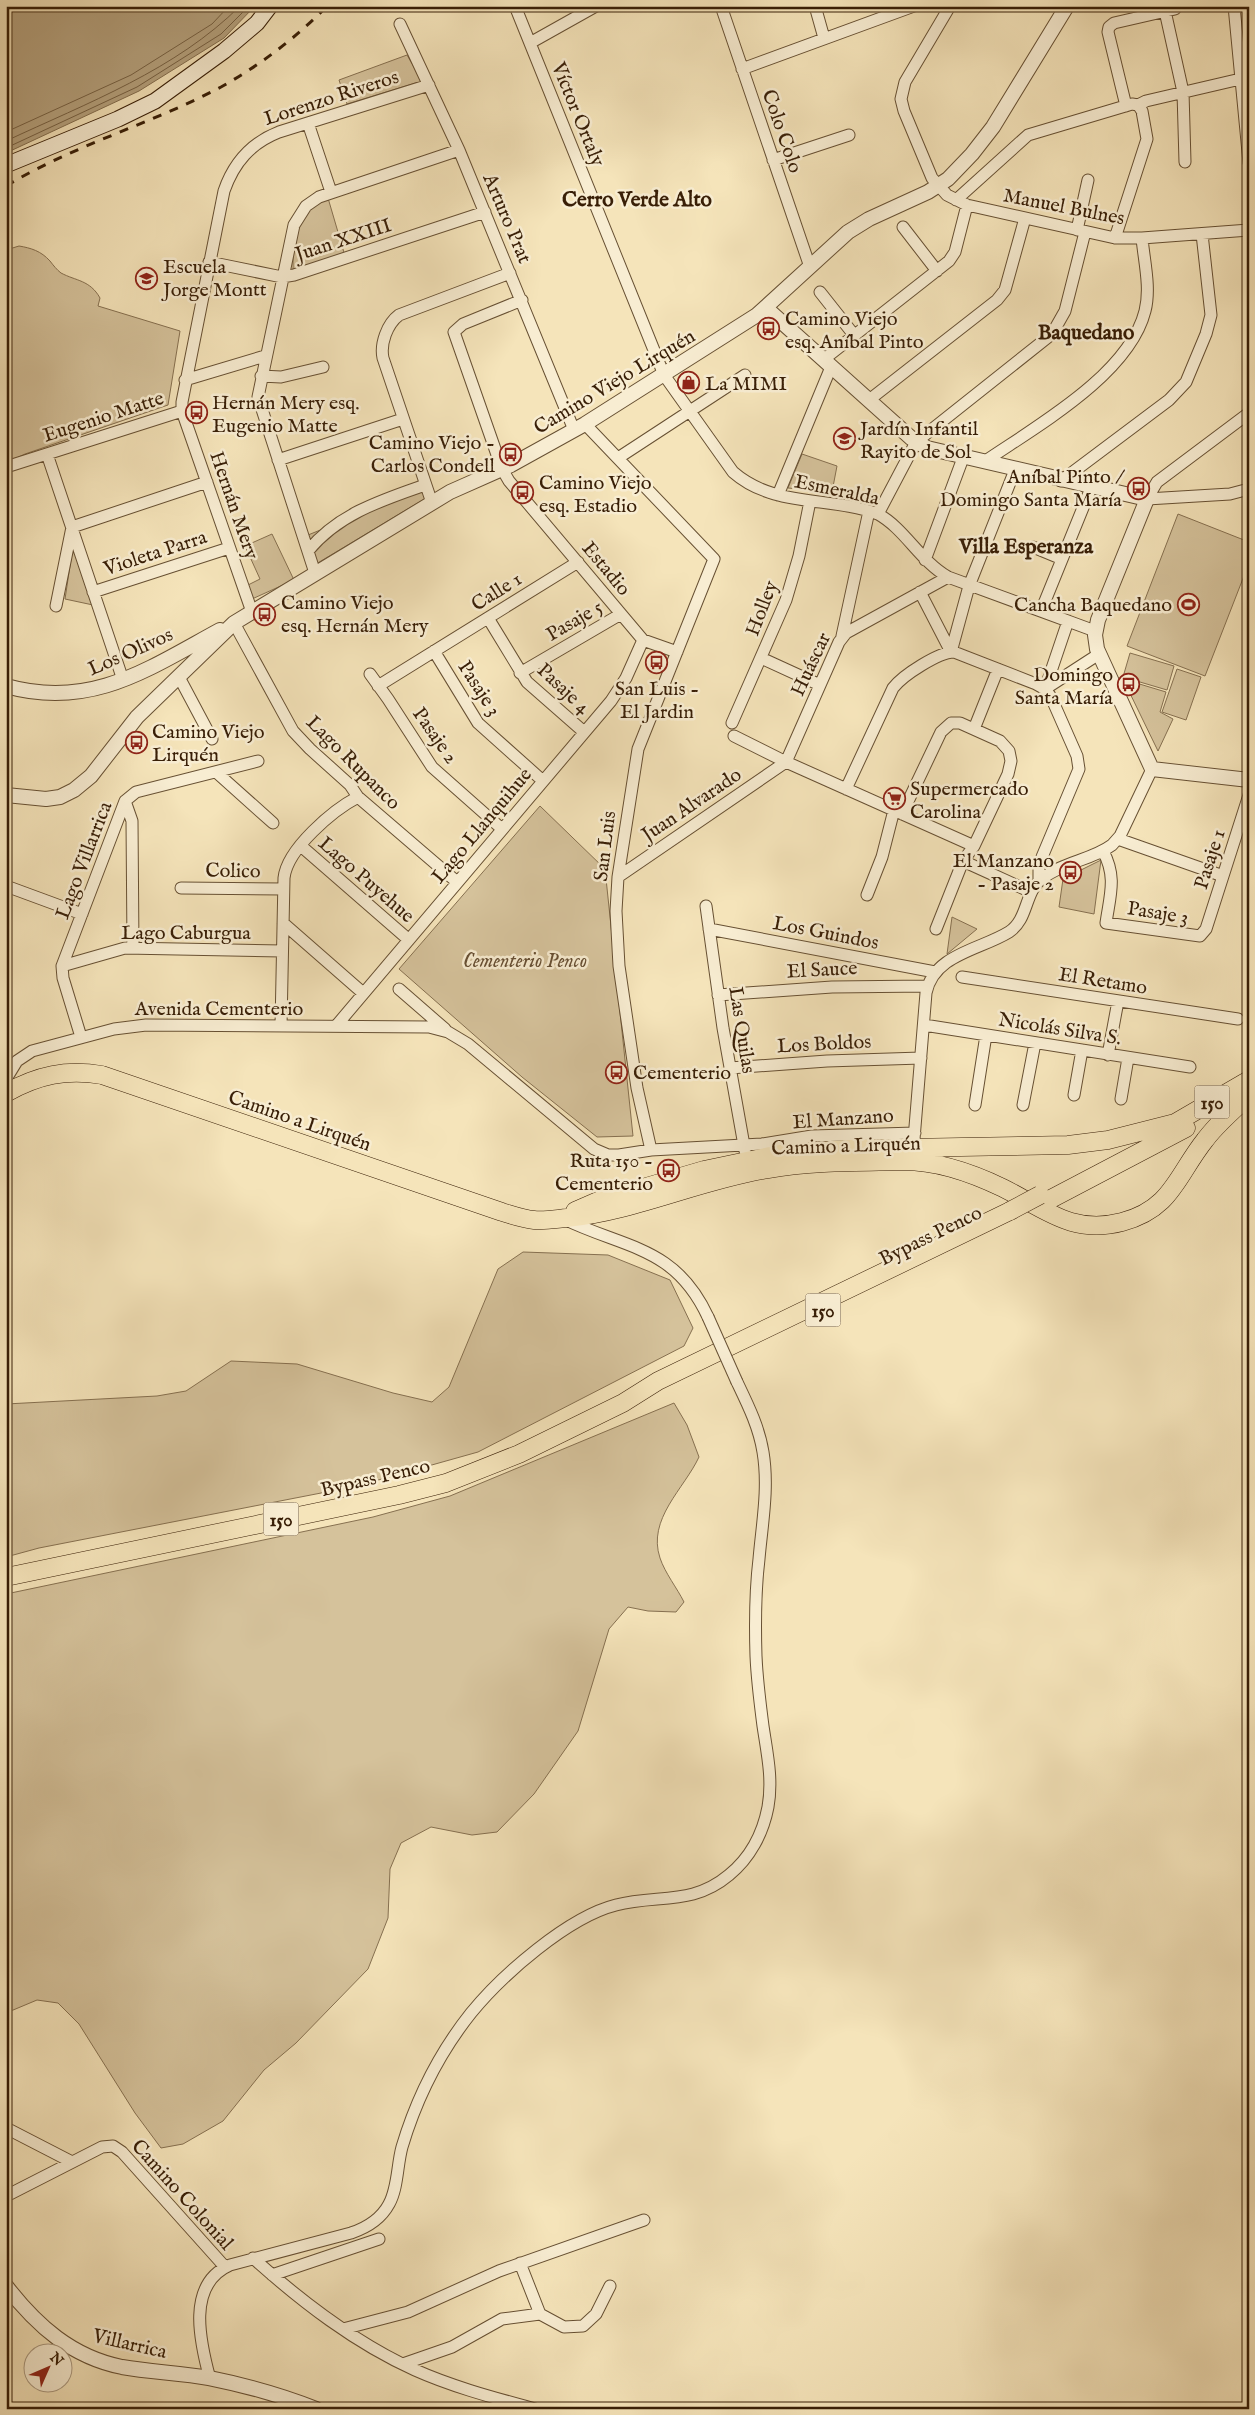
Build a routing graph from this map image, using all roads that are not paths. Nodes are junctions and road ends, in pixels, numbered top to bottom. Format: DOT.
graph roads {
  1 [pos="270,6"];
  2 [pos="515,6"];
  3 [pos="596,6"];
  4 [pos="721,6"];
  5 [pos="815,6"];
  6 [pos="914,6"];
  7 [pos="950,6"];
  8 [pos="1067,6"];
  9 [pos="1234,6"];
  10 [pos="400,24"];
  11 [pos="824,38"];
  12 [pos="530,43"];
  13 [pos="742,69"];
  14 [pos="1245,77"];
  15 [pos="430,85"];
  16 [pos="1183,92"];
  17 [pos="1132,105"];
  18 [pos="308,122"];
  19 [pos="849,135"];
  20 [pos="458,150"];
  21 [pos="773,160"];
  22 [pos="1185,162"];
  23 [pos="1249,163"];
  24 [pos="6,165"];
  25 [pos="1088,180"];
  26 [pos="938,186"];
  27 [pos="331,192"];
  28 [pos="956,200"];
  29 [pos="967,205"];
  30 [pos="485,212"];
  31 [pos="1025,218"];
  32 [pos="903,227"];
  33 [pos="1249,230"];
  34 [pos="1081,231"];
  35 [pos="1202,234"];
  36 [pos="1114,238"];
  37 [pos="1142,238"];
  38 [pos="209,262"];
  39 [pos="810,267"];
  40 [pos="937,271"];
  41 [pos="510,273"];
  42 [pos="282,277"];
  43 [pos="820,292"];
  44 [pos="522,300"];
  45 [pos="766,308"];
  46 [pos="854,335"];
  47 [pos="265,356"];
  48 [pos="827,363"];
  49 [pos="323,367"];
  50 [pos="664,375"];
  51 [pos="745,375"];
  52 [pos="262,376"];
  53 [pos="185,380"];
  54 [pos="869,400"];
  55 [pos="182,411"];
  56 [pos="689,412"];
  57 [pos="1249,413"];
  58 [pos="404,419"];
  59 [pos="580,427"];
  60 [pos="916,442"];
  61 [pos="47,454"];
  62 [pos="618,458"];
  63 [pos="963,458"];
  64 [pos="278,460"];
  65 [pos="984,462"];
  66 [pos="6,467"];
  67 [pos="502,469"];
  68 [pos="1016,470"];
  69 [pos="1061,480"];
  70 [pos="207,482"];
  71 [pos="425,485"];
  72 [pos="1091,488"];
  73 [pos="1249,489"];
  74 [pos="778,496"];
  75 [pos="1147,499"];
  76 [pos="810,502"];
  77 [pos="432,503"];
  78 [pos="873,512"];
  79 [pos="72,528"];
  80 [pos="1033,547"];
  81 [pos="229,548"];
  82 [pos="308,551"];
  83 [pos="1062,559"];
  84 [pos="925,560"];
  85 [pos="578,562"];
  86 [pos="315,573"];
  87 [pos="948,577"];
  88 [pos="969,586"];
  89 [pos="93,592"];
  90 [pos="920,592"];
  91 [pos="56,606"];
  92 [pos="1041,611"];
  93 [pos="252,612"];
  94 [pos="621,614"];
  95 [pos="488,618"];
  96 [pos="1068,621"];
  97 [pos="234,623"];
  98 [pos="1095,630"];
  99 [pos="842,637"];
  100 [pos="643,640"];
  101 [pos="434,651"];
  102 [pos="677,652"];
  103 [pos="951,652"];
  104 [pos="1099,654"];
  105 [pos="174,655"];
  106 [pos="761,658"];
  107 [pos="998,669"];
  108 [pos="182,673"];
  109 [pos="520,673"];
  110 [pos="370,674"];
  111 [pos="123,680"];
  112 [pos="820,685"];
  113 [pos="6,686"];
  114 [pos="378,686"];
  115 [pos="1045,689"];
  116 [pos="732,723"];
  117 [pos="974,729"];
  118 [pos="584,732"];
  119 [pos="734,736"];
  120 [pos="212,739"];
  121 [pos="258,761"];
  122 [pos="786,762"];
  123 [pos="1152,768"];
  124 [pos="216,772"];
  125 [pos="544,780"];
  126 [pos="1249,780"];
  127 [pos="846,789"];
  128 [pos="6,795"];
  129 [pos="1249,795"];
  130 [pos="358,797"];
  131 [pos="125,801"];
  132 [pos="898,812"];
  133 [pos="273,823"];
  134 [pos="502,829"];
  135 [pos="1118,839"];
  136 [pos="301,846"];
  137 [pos="974,846"];
  138 [pos="1103,851"];
  139 [pos="963,861"];
  140 [pos="1223,876"];
  141 [pos="618,877"];
  142 [pos="1039,880"];
  143 [pos="457,882"];
  144 [pos="6,886"];
  145 [pos="181,888"];
  146 [pos="283,889"];
  147 [pos="1031,892"];
  148 [pos="867,895"];
  149 [pos="706,906"];
  150 [pos="82,914"];
  151 [pos="283,923"];
  152 [pos="709,929"];
  153 [pos="936,929"];
  154 [pos="1203,934"];
  155 [pos="408,940"];
  156 [pos="133,948"];
  157 [pos="282,951"];
  158 [pos="62,966"];
  159 [pos="935,972"];
  160 [pos="962,977"];
  161 [pos="928,986"];
  162 [pos="399,989"];
  163 [pos="363,994"];
  164 [pos="718,995"];
  165 [pos="1118,1001"];
  166 [pos="1238,1019"];
  167 [pos="924,1025"];
  168 [pos="280,1026"];
  169 [pos="336,1026"];
  170 [pos="448,1032"];
  171 [pos="986,1035"];
  172 [pos="82,1037"];
  173 [pos="1035,1043"];
  174 [pos="1082,1050"];
  175 [pos="1108,1054"];
  176 [pos="921,1058"];
  177 [pos="1128,1058"];
  178 [pos="1190,1067"];
  179 [pos="730,1068"];
  180 [pos="6,1080"];
  181 [pos="1249,1080"];
  182 [pos="24,1083"];
  183 [pos="6,1093"];
  184 [pos="1074,1095"];
  185 [pos="1249,1095"];
  186 [pos="1121,1099"];
  187 [pos="975,1105"];
  188 [pos="1023,1105"];
  189 [pos="1175,1123"];
  190 [pos="914,1140"];
  191 [pos="651,1150"];
  192 [pos="746,1152"];
  193 [pos="1044,1198"];
  194 [pos="561,1218"];
  195 [pos="6,1577"];
  196 [pos="6,2128"];
  197 [pos="72,2162"];
  198 [pos="6,2196"];
  199 [pos="644,2220"];
  200 [pos="379,2239"];
  201 [pos="253,2258"];
  202 [pos="520,2263"];
  203 [pos="225,2267"];
  204 [pos="272,2275"];
  205 [pos="6,2286"];
  206 [pos="610,2286"];
  207 [pos="540,2314"];
  208 [pos="343,2329"];
  209 [pos="403,2364"];
  210 [pos="210,2379"];
  211 [pos="316,2409"];
  212 [pos="535,2409"];
  1 -- 24 [label="main road"];
  2 -- 12 [label="street, Víctor Ortaly"];
  3 -- 12 [label="street"];
  4 -- 13 [label="street, Colo Colo"];
  5 -- 11 [label="street"];
  6 -- 11 [label="street"];
  7 -- 26 [label="street"];
  8 -- 26 [label="street, Camino Viejo Lirquén"];
  9 -- 14 [label="street"];
  10 -- 15 [label="street, Arturo Prat"];
  11 -- 13 [label="street"];
  12 -- 50 [label="street, Víctor Ortaly"];
  13 -- 21 [label="street, Colo Colo"];
  14 -- 16 [label="street"];
  14 -- 23 [label="street"];
  15 -- 18 [label="street, Lorenzo Riveros"];
  15 -- 20 [label="street, Arturo Prat"];
  16 -- 17 [label="street"];
  16 -- 17 [label="street"];
  16 -- 22 [label="street"];
  17 -- 28 [label="street"];
  17 -- 36 [label="street"];
  18 -- 27 [label="street"];
  18 -- 38 [label="street, Lorenzo Riveros"];
  19 -- 21 [label="street"];
  20 -- 27 [label="street"];
  20 -- 30 [label="street, Arturo Prat"];
  21 -- 39 [label="street, Colo Colo"];
  25 -- 34 [label="street"];
  26 -- 28 [label="street, Manuel Bulnes"];
  26 -- 39 [label="street, Camino Viejo Lirquén"];
  27 -- 42 [label="street"];
  28 -- 29 [label="street, Manuel Bulnes"];
  29 -- 31 [label="street, Manuel Bulnes"];
  29 -- 40 [label="street"];
  30 -- 41 [label="street, Arturo Prat"];
  30 -- 42 [label="street, Juan XXIII"];
  31 -- 34 [label="street, Manuel Bulnes"];
  31 -- 54 [label="street"];
  32 -- 40 [label="street"];
  33 -- 35 [label="street, Manuel Bulnes"];
  34 -- 36 [label="street, Manuel Bulnes"];
  34 -- 60 [label="street"];
  35 -- 37 [label="street, Manuel Bulnes"];
  35 -- 69 [label="street"];
  36 -- 37 [label="street, Manuel Bulnes"];
  37 -- 65 [label="street"];
  38 -- 42 [label="street, Juan XXIII"];
  38 -- 53 [label="street, Lorenzo Riveros"];
  39 -- 45 [label="street, Camino Viejo Lirquén"];
  40 -- 46 [label="street"];
  41 -- 44 [label="street, Arturo Prat"];
  41 -- 58 [label="street"];
  42 -- 47 [label="street"];
  43 -- 46 [label="street"];
  44 -- 59 [label="street, Arturo Prat"];
  44 -- 67 [label="street, Estadio"];
  45 -- 48 [label="street"];
  45 -- 50 [label="street, Camino Viejo Lirquén"];
  46 -- 48 [label="street"];
  47 -- 52 [label="street"];
  47 -- 53 [label="street"];
  48 -- 54 [label="street"];
  48 -- 74 [label="street"];
  49 -- 52 [label="street"];
  50 -- 56 [label="street, Víctor Ortaly"];
  50 -- 59 [label="street, Camino Viejo Lirquén"];
  51 -- 56 [label="street"];
  52 -- 64 [label="street"];
  53 -- 55 [label="street, Lorenzo Riveros"];
  54 -- 60 [label="street"];
  55 -- 61 [label="street, Eugenio Matte"];
  55 -- 70 [label="street, Hernán Mery"];
  56 -- 62 [label="street"];
  56 -- 74 [label="street, Esmeralda"];
  57 -- 75 [label="street"];
  58 -- 64 [label="street"];
  58 -- 71 [label="street"];
  59 -- 62 [label="street"];
  59 -- 67 [label="street, Camino Viejo Lirquén"];
  60 -- 63 [label="street"];
  60 -- 78 [label="street"];
  61 -- 66 [label="street, Eugenio Matte"];
  61 -- 79 [label="street"];
  62 -- 102 [label="street, San Luis"];
  63 -- 65 [label="street"];
  63 -- 84 [label="street"];
  64 -- 82 [label="street"];
  65 -- 68 [label="street"];
  67 -- 77 [label="street, Camino Viejo Lirquén"];
  67 -- 85 [label="street, Estadio"];
  68 -- 69 [label="street"];
  68 -- 88 [label="street"];
  69 -- 72 [label="street"];
  70 -- 79 [label="street"];
  70 -- 81 [label="street, Hernán Mery"];
  71 -- 77 [label="street"];
  71 -- 82 [label="street"];
  72 -- 75 [label="street"];
  72 -- 83 [label="street"];
  73 -- 75 [label="street"];
  74 -- 76 [label="street, Esmeralda"];
  75 -- 98 [label="street"];
  76 -- 78 [label="street, Esmeralda"];
  76 -- 106 [label="street, Holley"];
  77 -- 86 [label="street, Camino Viejo Lirquén"];
  78 -- 84 [label="street, Esmeralda"];
  78 -- 99 [label="street"];
  79 -- 89 [label="street"];
  79 -- 91 [label="street"];
  80 -- 83 [label="street"];
  81 -- 89 [label="street, Violeta Parra"];
  81 -- 93 [label="street, Hernán Mery"];
  82 -- 86 [label="street"];
  83 -- 92 [label="street"];
  84 -- 87 [label="street, Esmeralda"];
  85 -- 94 [label="street, Estadio"];
  85 -- 95 [label="street, Calle 1"];
  86 -- 93 [label="street, Camino Viejo Lirquén"];
  87 -- 88 [label="street, Esmeralda"];
  87 -- 90 [label="street, Huáscar"];
  88 -- 92 [label="street, Esmeralda"];
  88 -- 103 [label="street"];
  89 -- 111 [label="street"];
  90 -- 99 [label="street, Huáscar"];
  90 -- 103 [label="street"];
  92 -- 96 [label="street, Esmeralda"];
  93 -- 97 [label="street, Camino Viejo Lirquén"];
  94 -- 100 [label="street, Estadio"];
  94 -- 109 [label="street, Pasaje 5"];
  95 -- 101 [label="street, Calle 1"];
  95 -- 109 [label="street, Pasaje 4"];
  96 -- 98 [label="street, Esmeralda"];
  96 -- 115 [label="street"];
  97 -- 105 [label="street, Los Olivos"];
  97 -- 108 [label="street, Camino Viejo Lirquén"];
  97 -- 130 [label="street, Lago Rupanco"];
  98 -- 104 [label="street"];
  99 -- 112 [label="street, Huáscar"];
  100 -- 102 [label="street"];
  100 -- 118 [label="street, Lago Llanquihue"];
  101 -- 114 [label="street"];
  101 -- 125 [label="street, Pasaje 3"];
  102 -- 141 [label="street, San Luis"];
  103 -- 107 [label="street"];
  103 -- 127 [label="street"];
  104 -- 115 [label="street"];
  104 -- 123 [label="street"];
  105 -- 108 [label="street"];
  105 -- 111 [label="street, Los Olivos"];
  106 -- 112 [label="street"];
  106 -- 116 [label="street, Holley"];
  107 -- 115 [label="street"];
  107 -- 117 [label="street"];
  108 -- 120 [label="street"];
  108 -- 128 [label="street, Camino Viejo Lirquén"];
  109 -- 118 [label="street, Pasaje 4"];
  110 -- 114 [label="street, Pasaje 2"];
  111 -- 113 [label="street, Los Olivos"];
  112 -- 122 [label="street, Huáscar"];
  114 -- 134 [label="street, Pasaje 2"];
  115 -- 142 [label="street"];
  117 -- 132 [label="street"];
  117 -- 137 [label="street"];
  118 -- 125 [label="street, Lago Llanquihue"];
  119 -- 122 [label="street"];
  121 -- 124 [label="street, Lago Villarrica"];
  122 -- 127 [label="street"];
  122 -- 141 [label="street, Juan Alvarado"];
  123 -- 126 [label="street"];
  123 -- 135 [label="street"];
  124 -- 131 [label="street, Lago Villarrica"];
  124 -- 133 [label="street"];
  125 -- 134 [label="street, Lago Llanquihue"];
  127 -- 132 [label="street"];
  129 -- 140 [label="street, Pasaje 1"];
  130 -- 136 [label="street"];
  130 -- 143 [label="street, Lago Rupanco"];
  131 -- 150 [label="street, Lago Villarrica"];
  131 -- 156 [label="street"];
  132 -- 137 [label="street"];
  132 -- 148 [label="street"];
  134 -- 143 [label="street, Lago Llanquihue"];
  135 -- 138 [label="street"];
  135 -- 140 [label="street"];
  136 -- 146 [label="street"];
  136 -- 155 [label="street, Lago Puyehue"];
  137 -- 139 [label="street"];
  138 -- 142 [label="street"];
  138 -- 154 [label="street, Pasaje 3"];
  139 -- 147 [label="street"];
  139 -- 153 [label="street"];
  140 -- 154 [label="street, Pasaje 1"];
  141 -- 191 [label="street, San Luis"];
  142 -- 147 [label="street"];
  143 -- 155 [label="street, Lago Llanquihue"];
  144 -- 150 [label="street"];
  145 -- 146 [label="street, Colico"];
  146 -- 151 [label="street"];
  147 -- 159 [label="street"];
  149 -- 152 [label="street, Las Quilas"];
  150 -- 158 [label="street, Lago Villarrica"];
  151 -- 157 [label="street"];
  151 -- 163 [label="street"];
  152 -- 159 [label="street, Los Guindos"];
  152 -- 164 [label="street, Las Quilas"];
  155 -- 163 [label="street, Lago Llanquihue"];
  156 -- 157 [label="street, Lago Caburgua"];
  156 -- 158 [label="street, Lago Caburgua"];
  157 -- 168 [label="street"];
  158 -- 172 [label="street"];
  159 -- 161 [label="street, El Manzano"];
  160 -- 165 [label="street, El Retamo"];
  161 -- 164 [label="street, El Sauce"];
  161 -- 167 [label="street, El Manzano"];
  162 -- 170 [label="street, Avenida Cementerio"];
  163 -- 169 [label="street, Lago Llanquihue"];
  164 -- 179 [label="street, Las Quilas"];
  165 -- 166 [label="street, El Retamo"];
  165 -- 175 [label="street"];
  167 -- 171 [label="street, Nicolás Silva S."];
  167 -- 176 [label="street, El Manzano"];
  168 -- 169 [label="street, Avenida Cementerio"];
  168 -- 172 [label="street, Avenida Cementerio"];
  169 -- 170 [label="street, Avenida Cementerio"];
  170 -- 191 [label="street, Avenida Cementerio"];
  171 -- 173 [label="street, Nicolás Silva S."];
  171 -- 187 [label="street"];
  172 -- 180 [label="street, Avenida Cementerio"];
  173 -- 174 [label="street, Nicolás Silva S."];
  173 -- 188 [label="street"];
  174 -- 175 [label="street, Nicolás Silva S."];
  174 -- 184 [label="street"];
  175 -- 177 [label="street, Nicolás Silva S."];
  176 -- 179 [label="street, Los Boldos"];
  176 -- 190 [label="street, El Manzano"];
  177 -- 178 [label="street, Nicolás Silva S."];
  177 -- 186 [label="street"];
  179 -- 192 [label="street, Las Quilas"];
  180 -- 182 [label="main road"];
  181 -- 189 [label="main road, Camino a Lirquén / 150"];
  182 -- 183 [label="main road, Camino a Lirquén"];
  182 -- 194 [label="main road, Camino a Lirquén"];
  185 -- 193 [label="main road, Bypass Penco / 150"];
  185 -- 194 [label="main road, Camino a Lirquén"];
  189 -- 190 [label="main road, Camino a Lirquén"];
  189 -- 193 [label="main road, Bypass Penco / 150"];
  190 -- 192 [label="main road, Camino a Lirquén"];
  191 -- 192 [label="street, Avenida Cementerio"];
  192 -- 194 [label="main road, Camino a Lirquén"];
  193 -- 195 [label="main road, Bypass Penco / 150"];
  194 -- 201 [label="street, bridge"];
  196 -- 197 [label="street"];
  197 -- 198 [label="street"];
  197 -- 203 [label="street, Camino Colonial"];
  199 -- 202 [label="street"];
  200 -- 204 [label="street"];
  201 -- 203 [label="street"];
  201 -- 204 [label="street"];
  202 -- 207 [label="street"];
  202 -- 208 [label="street"];
  203 -- 210 [label="street"];
  204 -- 208 [label="street"];
  205 -- 210 [label="street, Villarrica"];
  206 -- 207 [label="street"];
  207 -- 209 [label="street"];
  208 -- 209 [label="street"];
  209 -- 212 [label="street"];
  210 -- 211 [label="street, Villarrica"];
}
